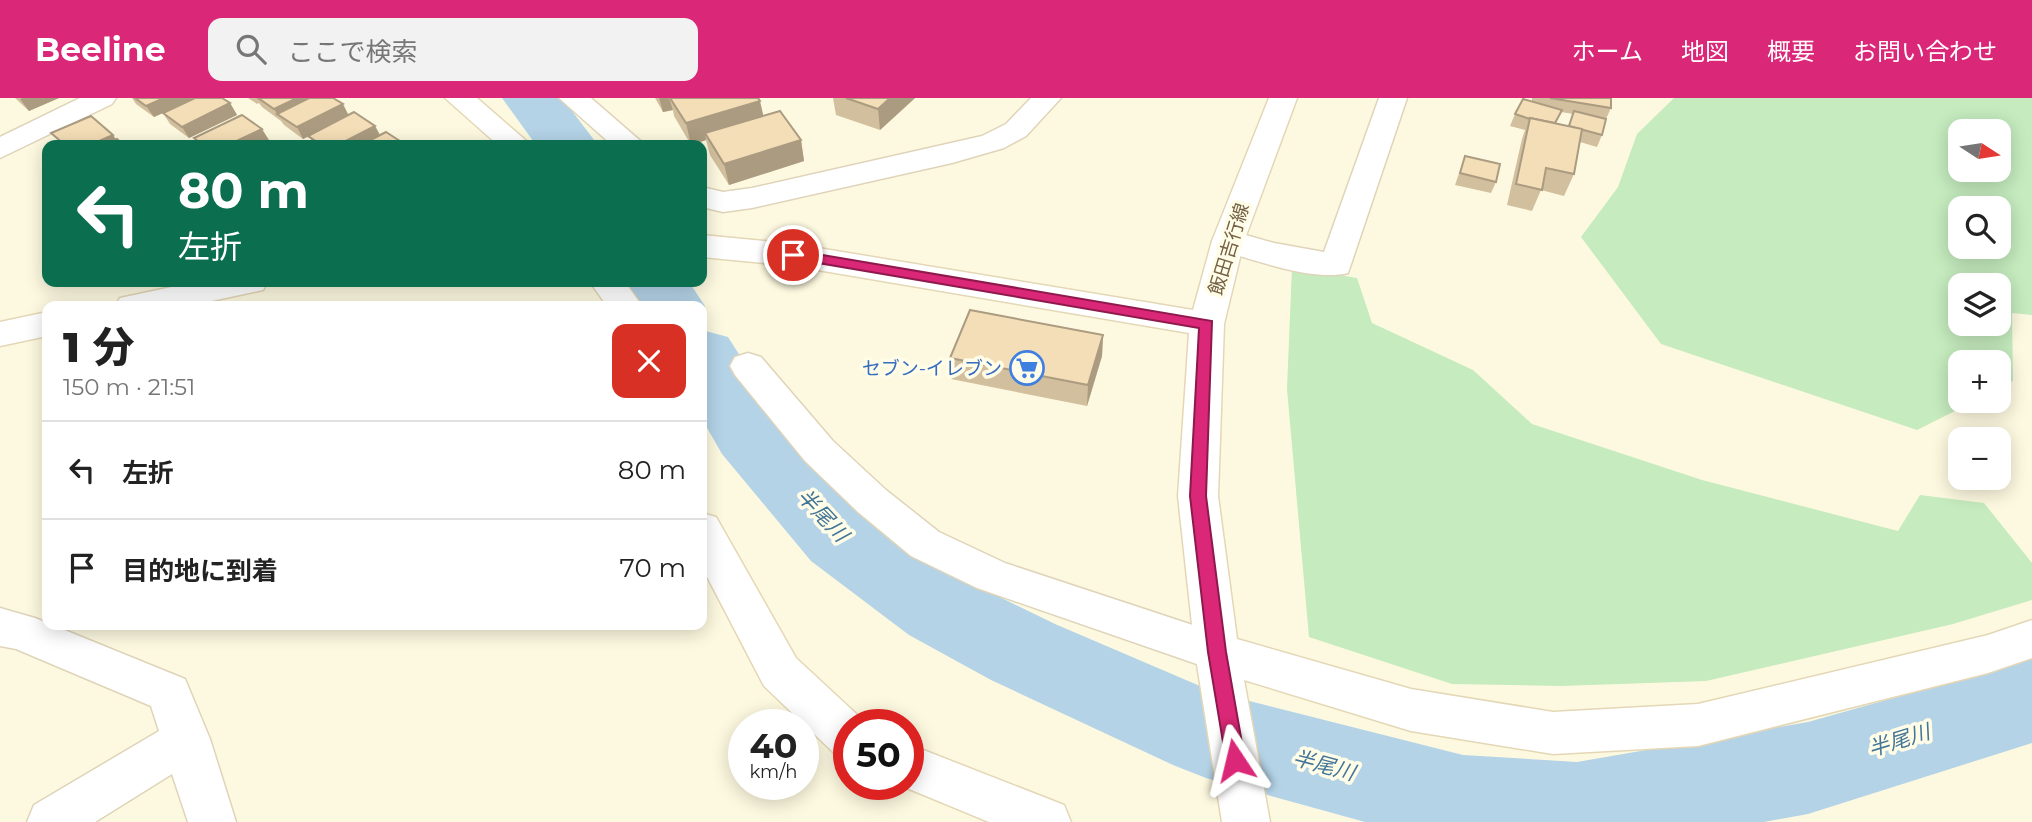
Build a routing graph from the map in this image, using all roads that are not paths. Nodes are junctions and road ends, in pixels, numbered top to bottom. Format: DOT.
graph roads {
  1 [pos="102,98"];
  2 [pos="459,98"];
  3 [pos="573,98"];
  4 [pos="1047,98"];
  5 [pos="1283,98"];
  6 [pos="1393,98"];
  7 [pos="510,140"];
  8 [pos="624,140"];
  9 [pos="0,149"];
  10 [pos="707,198"];
  11 [pos="1228,241"];
  12 [pos="707,246"];
  13 [pos="226,287"];
  14 [pos="157,301"];
  15 [pos="1207,324"];
  16 [pos="42,325"];
  17 [pos="0,334"];
  18 [pos="748,366"];
  19 [pos="707,538"];
  20 [pos="0,626"];
  21 [pos="2032,639"];
  22 [pos="1220,668"];
  23 [pos="833,722"];
  24 [pos="187,739"];
  25 [pos="924,772"];
  26 [pos="51,822"];
  27 [pos="212,822"];
  28 [pos="1047,822"];
  29 [pos="1246,822"];
  1 -- 9 [label="street"];
  2 -- 7 [label="street"];
  3 -- 8 [label="street"];
  4 -- 10 [label="street"];
  5 -- 11 [label="street, 飯田吉行線"];
  6 -- 11 [label="street"];
  11 -- 15 [label="street, 飯田吉行線"];
  12 -- 15 [label="street"];
  13 -- 14 [label="street"];
  15 -- 22 [label="street, 飯田吉行線"];
  16 -- 17 [label="street"];
  18 -- 22 [label="street"];
  19 -- 23 [label="street"];
  20 -- 24 [label="street"];
  21 -- 22 [label="street"];
  22 -- 29 [label="street, 飯田吉行線"];
  24 -- 26 [label="street"];
  24 -- 27 [label="street"];
  25 -- 28 [label="street"];
}
